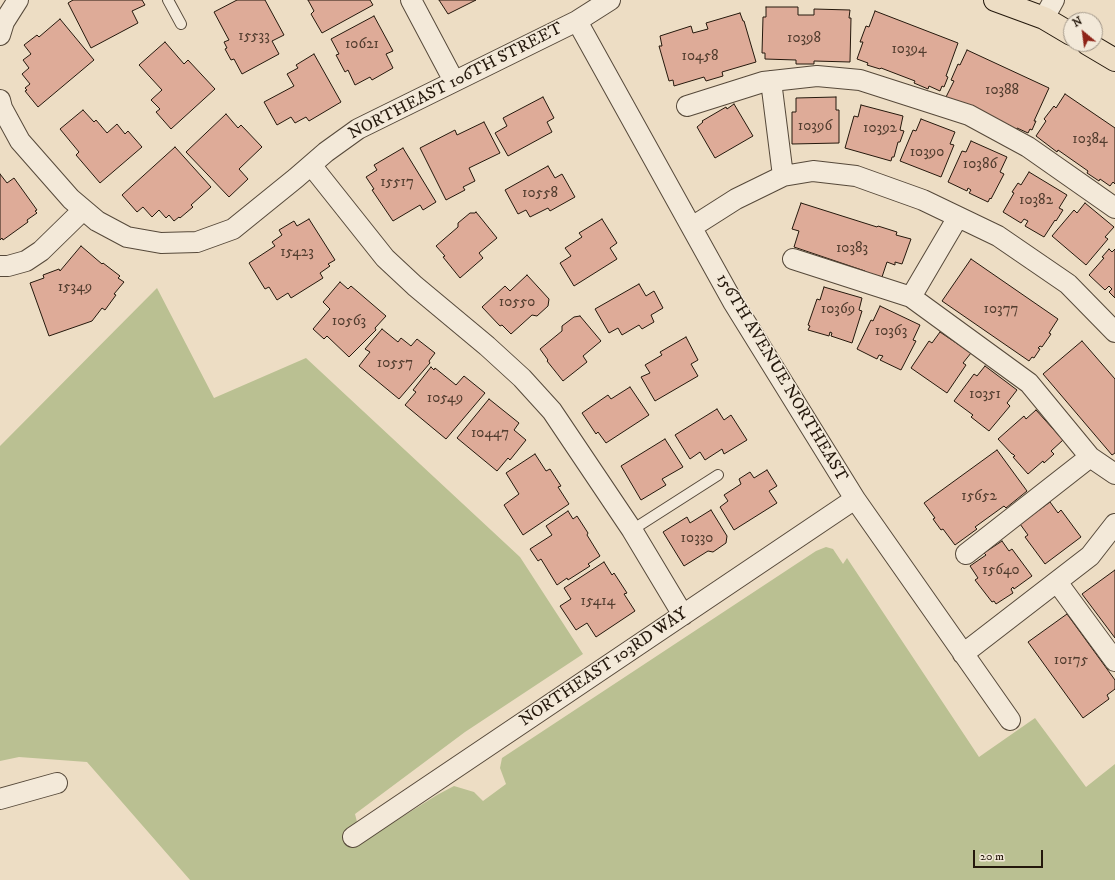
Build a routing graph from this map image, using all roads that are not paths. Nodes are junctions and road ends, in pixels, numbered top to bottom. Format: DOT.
graph roads {
  1 [pos="18,0"];
  2 [pos="168,0"];
  3 [pos="411,0"];
  4 [pos="610,0"];
  5 [pos="995,0"];
  6 [pos="1049,9"];
  7 [pos="577,21"];
  8 [pos="181,24"];
  9 [pos="1063,25"];
  10 [pos="0,35"];
  11 [pos="1102,52"];
  12 [pos="1115,60"];
  13 [pos="454,81"];
  14 [pos="771,81"];
  15 [pos="0,100"];
  16 [pos="687,106"];
  17 [pos="311,165"];
  18 [pos="783,176"];
  19 [pos="1115,208"];
  20 [pos="83,210"];
  21 [pos="958,217"];
  22 [pos="692,227"];
  23 [pos="793,259"];
  24 [pos="0,266"];
  25 [pos="911,297"];
  26 [pos="1115,332"];
  27 [pos="1090,457"];
  28 [pos="1115,474"];
  29 [pos="718,475"];
  30 [pos="855,499"];
  31 [pos="1115,524"];
  32 [pos="632,530"];
  33 [pos="966,554"];
  34 [pos="1057,582"];
  35 [pos="683,615"];
  36 [pos="963,654"];
  37 [pos="1115,661"];
  38 [pos="1010,720"];
  39 [pos="58,783"];
  40 [pos="0,799"];
  41 [pos="353,837"];
  1 -- 10 [label="street"];
  2 -- 8 [label="lane"];
  3 -- 13 [label="street"];
  4 -- 7 [label="street, NORTHEAST 106TH STREET"];
  5 -- 6 [label="main road"];
  6 -- 9 [label="main road"];
  7 -- 13 [label="street, NORTHEAST 106TH STREET"];
  7 -- 22 [label="street, 156TH AVENUE NORTHEAST"];
  11 -- 12 [label="main road"];
  13 -- 17 [label="street, NORTHEAST 106TH STREET"];
  14 -- 16 [label="street"];
  14 -- 18 [label="street"];
  14 -- 19 [label="street"];
  15 -- 20 [label="street, NORTHEAST 106TH STREET"];
  17 -- 20 [label="street, NORTHEAST 106TH STREET"];
  17 -- 32 [label="street"];
  18 -- 21 [label="street"];
  18 -- 22 [label="street"];
  20 -- 24 [label="street"];
  21 -- 25 [label="street"];
  21 -- 26 [label="street"];
  22 -- 30 [label="street, 156TH AVENUE NORTHEAST"];
  23 -- 25 [label="street"];
  25 -- 27 [label="street"];
  27 -- 28 [label="street"];
  27 -- 33 [label="street"];
  29 -- 32 [label="lane"];
  30 -- 35 [label="street, NORTHEAST 103RD WAY"];
  30 -- 36 [label="street, 156TH AVENUE NORTHEAST"];
  31 -- 34 [label="street"];
  32 -- 35 [label="street"];
  34 -- 36 [label="street"];
  34 -- 37 [label="street"];
  35 -- 41 [label="street, NORTHEAST 103RD WAY"];
  36 -- 38 [label="street, 156TH AVENUE NORTHEAST"];
  39 -- 40 [label="street"];
}
